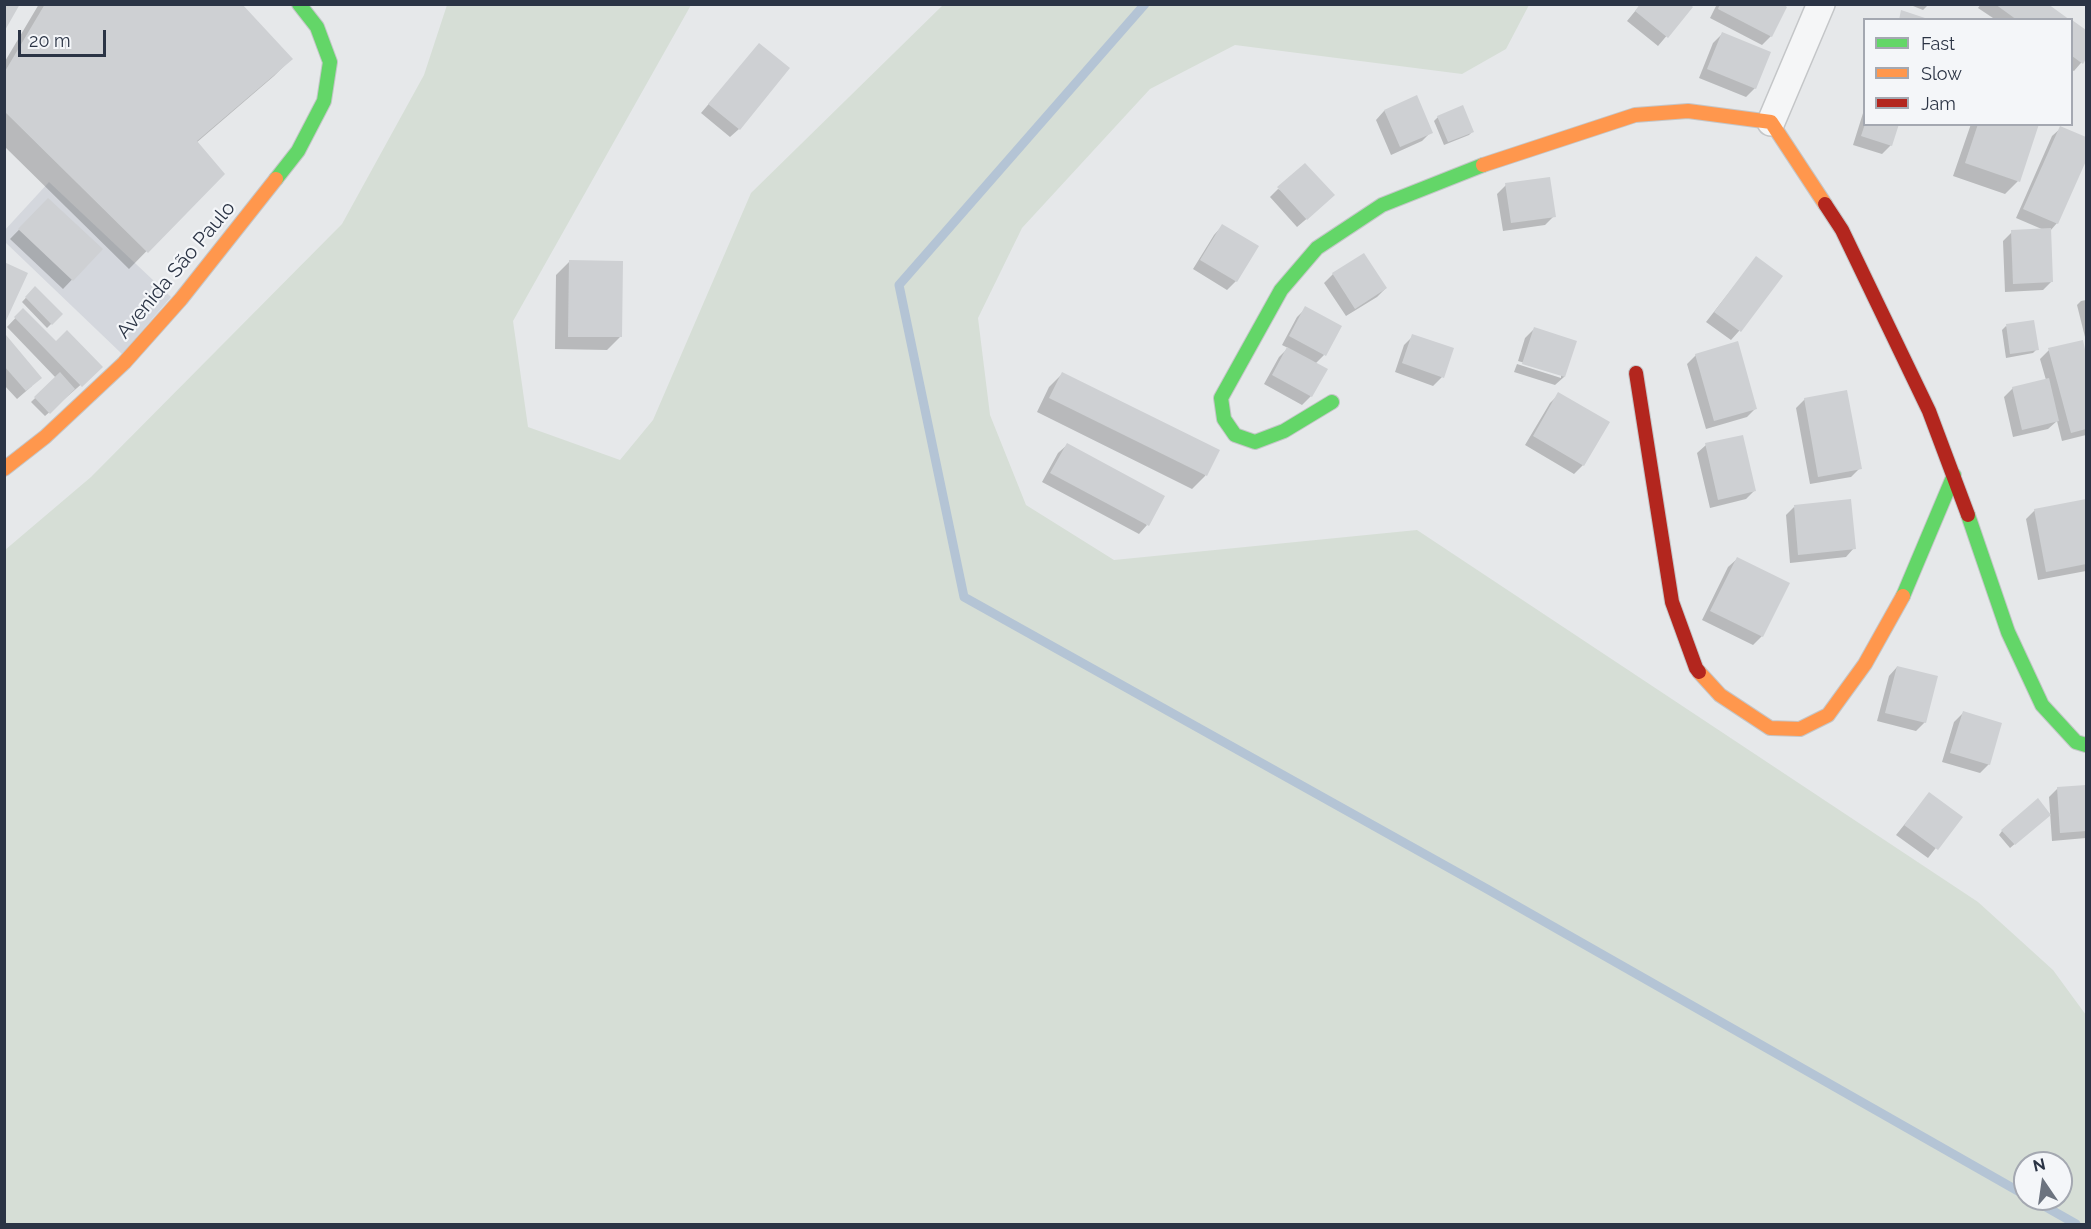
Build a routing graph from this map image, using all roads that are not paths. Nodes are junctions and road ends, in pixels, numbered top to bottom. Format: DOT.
graph roads {
  1 [pos="298,4"];
  2 [pos="1821,4"];
  3 [pos="1771,122"];
  4 [pos="1636,373"];
  5 [pos="1332,402"];
  6 [pos="4,469"];
  7 [pos="1954,475"];
  8 [pos="2086,745"];
  1 -- 6 [label="street, Avenida São Paulo"];
  2 -- 3 [label="street"];
  3 -- 5 [label="street"];
  3 -- 7 [label="street"];
  4 -- 7 [label="street"];
  7 -- 8 [label="street"];
}
